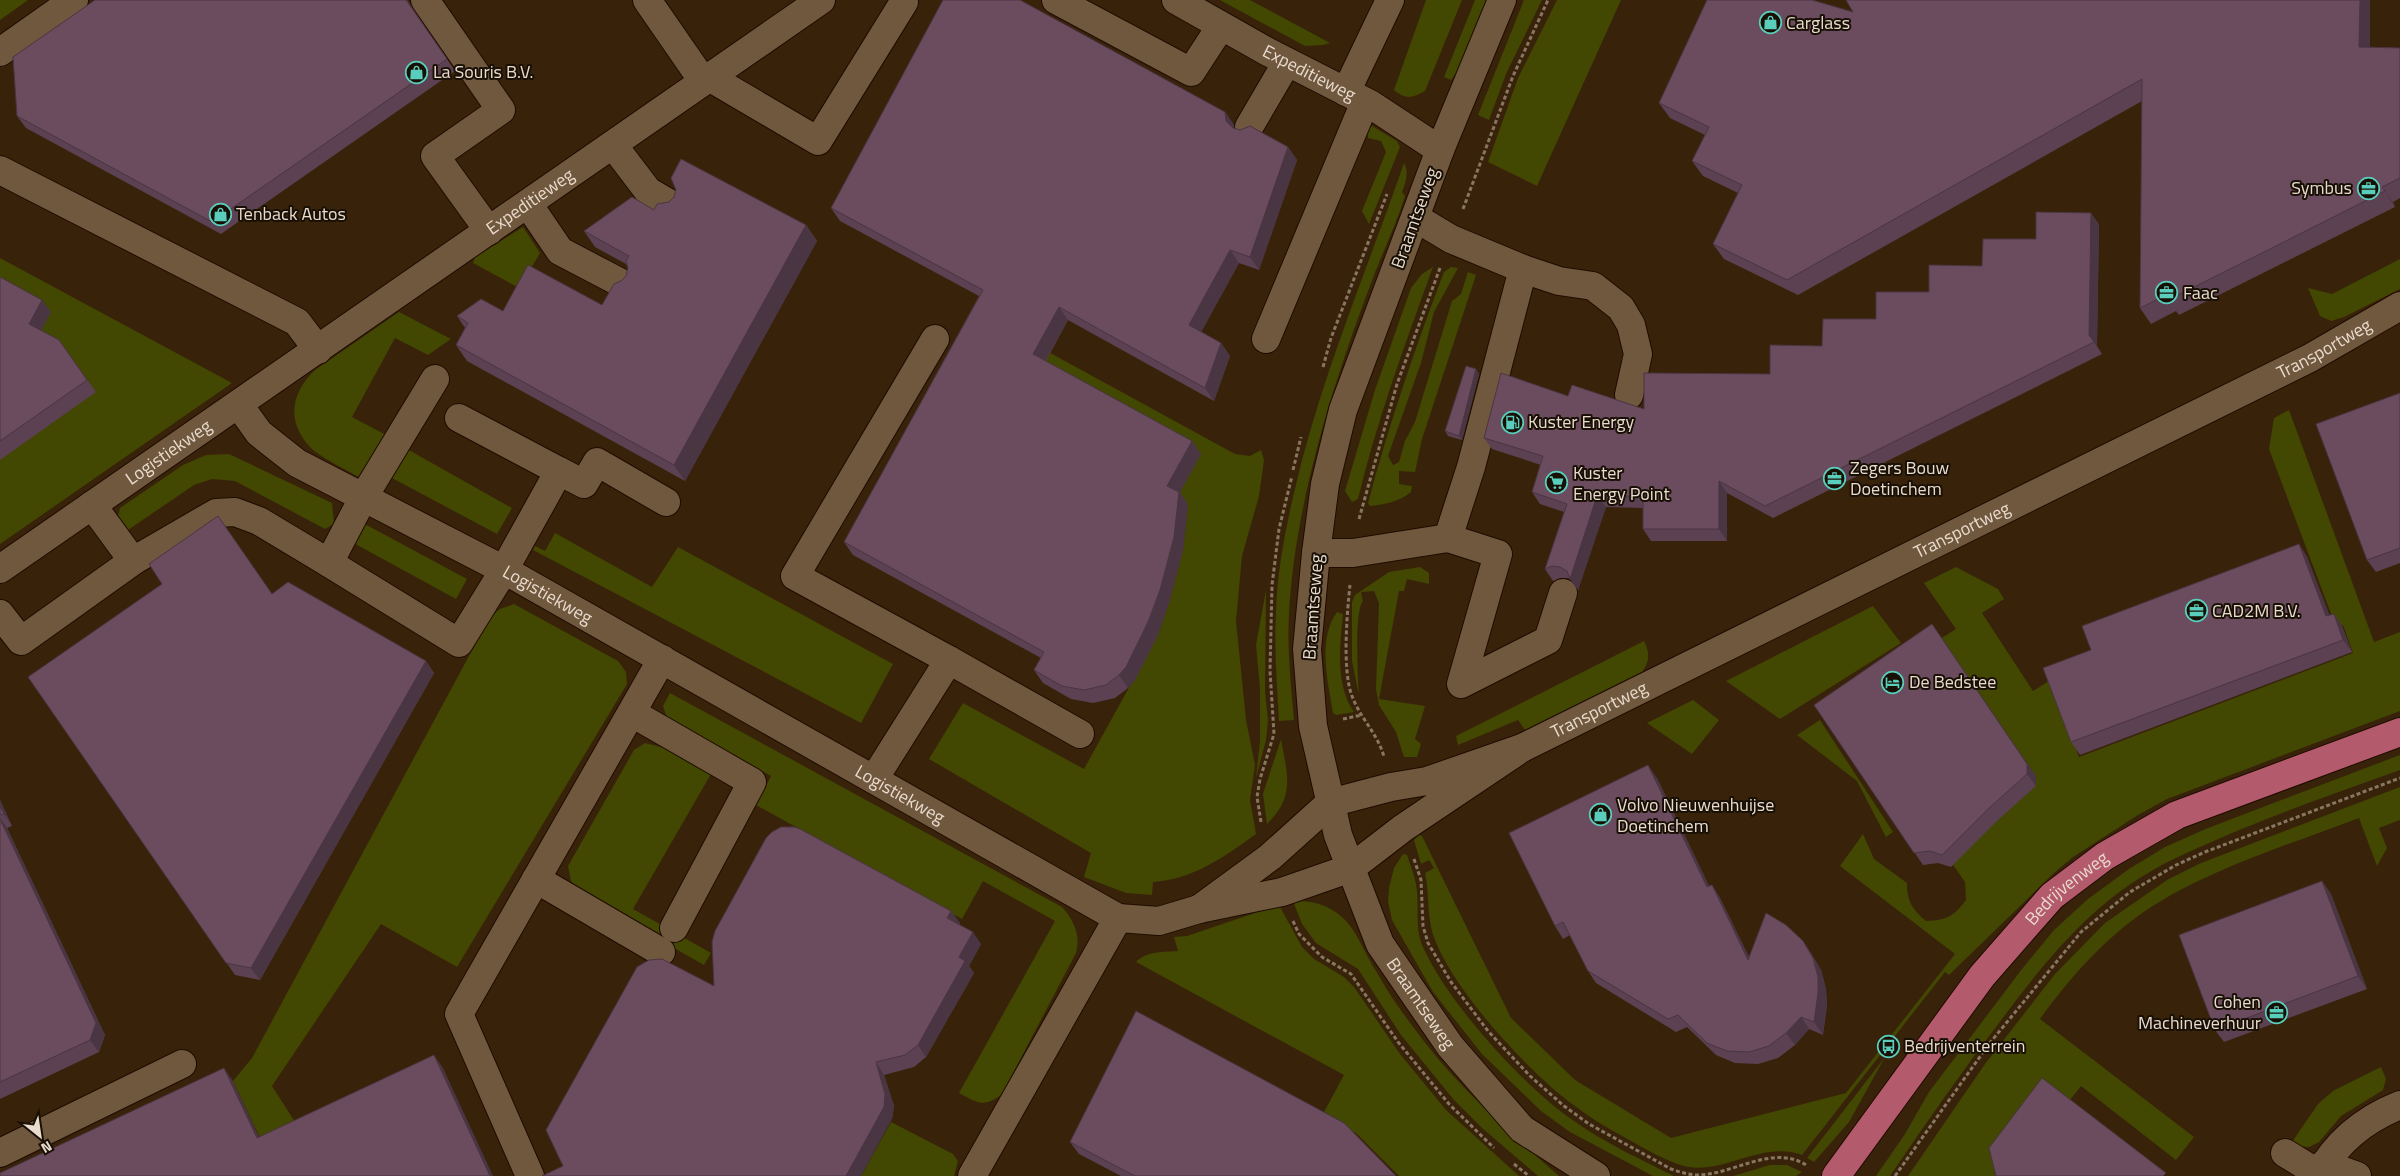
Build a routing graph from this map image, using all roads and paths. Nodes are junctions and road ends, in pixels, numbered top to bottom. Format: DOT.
graph roads {
  1 [pos="74,0"];
  2 [pos="425,0"];
  3 [pos="648,0"];
  4 [pos="821,0"];
  5 [pos="1056,0"];
  6 [pos="1176,0"];
  7 [pos="1390,0"];
  8 [pos="1502,0"];
  9 [pos="1548,0"];
  10 [pos="904,2"];
  11 [pos="1221,26"];
  12 [pos="0,52"];
  13 [pos="1287,62"];
  14 [pos="706,79"];
  15 [pos="1356,97"];
  16 [pos="1495,123"];
  17 [pos="1249,127"];
  18 [pos="613,145"];
  19 [pos="1440,150"];
  20 [pos="0,170"];
  21 [pos="528,204"];
  22 [pos="672,205"];
  23 [pos="1416,218"];
  24 [pos="489,231"];
  25 [pos="1523,268"];
  26 [pos="623,284"];
  27 [pos="2400,306"];
  28 [pos="1266,339"];
  29 [pos="935,340"];
  30 [pos="318,350"];
  31 [pos="435,379"];
  32 [pos="1629,395"];
  33 [pos="239,405"];
  34 [pos="459,418"];
  35 [pos="559,471"];
  36 [pos="363,498"];
  37 [pos="666,502"];
  38 [pos="92,505"];
  39 [pos="1448,538"];
  40 [pos="1316,553"];
  41 [pos="133,561"];
  42 [pos="329,563"];
  43 [pos="0,569"];
  44 [pos="504,570"];
  45 [pos="1564,593"];
  46 [pos="0,614"];
  47 [pos="662,659"];
  48 [pos="949,660"];
  49 [pos="632,713"];
  50 [pos="2400,732"];
  51 [pos="1080,734"];
  52 [pos="1522,748"];
  53 [pos="2400,778"];
  54 [pos="874,780"];
  55 [pos="1330,804"];
  56 [pos="1351,868"];
  57 [pos="536,879"];
  58 [pos="1199,909"];
  59 [pos="1118,918"];
  60 [pos="674,928"];
  61 [pos="661,952"];
  62 [pos="182,1064"];
  63 [pos="2400,1105"];
  64 [pos="0,1153"];
  65 [pos="2285,1153"];
  66 [pos="2320,1171"];
  67 [pos="1826,1173"];
  68 [pos="1697,1175"];
  69 [pos="530,1176"];
  70 [pos="972,1176"];
  71 [pos="1596,1176"];
  72 [pos="1895,1176"];
  73 [pos="2357,1176"];
  1 -- 12 [label="street"];
  2 -- 24 [label="street"];
  3 -- 14 [label="street"];
  4 -- 14 [label="street, Expeditieweg"];
  5 -- 11 [label="street"];
  6 -- 11 [label="street, Expeditieweg"];
  7 -- 15 [label="street"];
  8 -- 19 [label="street, Braamtseweg"];
  9 -- 16 [label="path"];
  10 -- 14 [label="street"];
  11 -- 13 [label="street, Expeditieweg"];
  13 -- 15 [label="street, Expeditieweg"];
  13 -- 17 [label="street"];
  14 -- 18 [label="street, Expeditieweg"];
  15 -- 19 [label="street, Expeditieweg"];
  15 -- 28 [label="street"];
  18 -- 21 [label="street, Expeditieweg"];
  18 -- 22 [label="street"];
  19 -- 23 [label="street, Braamtseweg"];
  20 -- 30 [label="street"];
  21 -- 24 [label="street, Expeditieweg"];
  21 -- 26 [label="street"];
  23 -- 25 [label="street"];
  23 -- 40 [label="street, Braamtseweg"];
  24 -- 30 [label="street, Expeditieweg"];
  25 -- 32 [label="street"];
  25 -- 39 [label="street"];
  27 -- 52 [label="street, Transportweg"];
  29 -- 48 [label="street"];
  30 -- 33 [label="street, Expeditieweg"];
  31 -- 36 [label="street"];
  33 -- 36 [label="street, Logistiekweg"];
  33 -- 38 [label="street, Logistiekweg"];
  34 -- 35 [label="street"];
  35 -- 37 [label="street"];
  35 -- 44 [label="street"];
  36 -- 42 [label="street"];
  36 -- 44 [label="street, Logistiekweg"];
  38 -- 41 [label="street"];
  38 -- 43 [label="street, Logistiekweg"];
  39 -- 40 [label="street"];
  39 -- 45 [label="street"];
  40 -- 55 [label="street, Braamtseweg"];
  41 -- 42 [label="street"];
  41 -- 46 [label="street"];
  42 -- 44 [label="street"];
  44 -- 47 [label="street, Logistiekweg"];
  47 -- 49 [label="street"];
  47 -- 54 [label="street, Logistiekweg"];
  48 -- 51 [label="street"];
  48 -- 54 [label="street"];
  49 -- 57 [label="street"];
  49 -- 60 [label="street"];
  50 -- 67 [label="main road, Bedrijvenweg"];
  52 -- 55 [label="street, Transportweg"];
  52 -- 56 [label="street, Transportweg"];
  53 -- 72 [label="path"];
  54 -- 59 [label="street, Logistiekweg"];
  55 -- 56 [label="street, Braamtseweg"];
  55 -- 58 [label="street, Logistiekweg"];
  56 -- 58 [label="street, Logistiekweg"];
  56 -- 71 [label="street, Braamtseweg"];
  57 -- 61 [label="street"];
  57 -- 69 [label="street"];
  58 -- 59 [label="street, Logistiekweg"];
  59 -- 70 [label="street"];
  62 -- 64 [label="street"];
  63 -- 66 [label="street"];
  65 -- 66 [label="street"];
  66 -- 73 [label="street"];
  67 -- 68 [label="path"];
}
